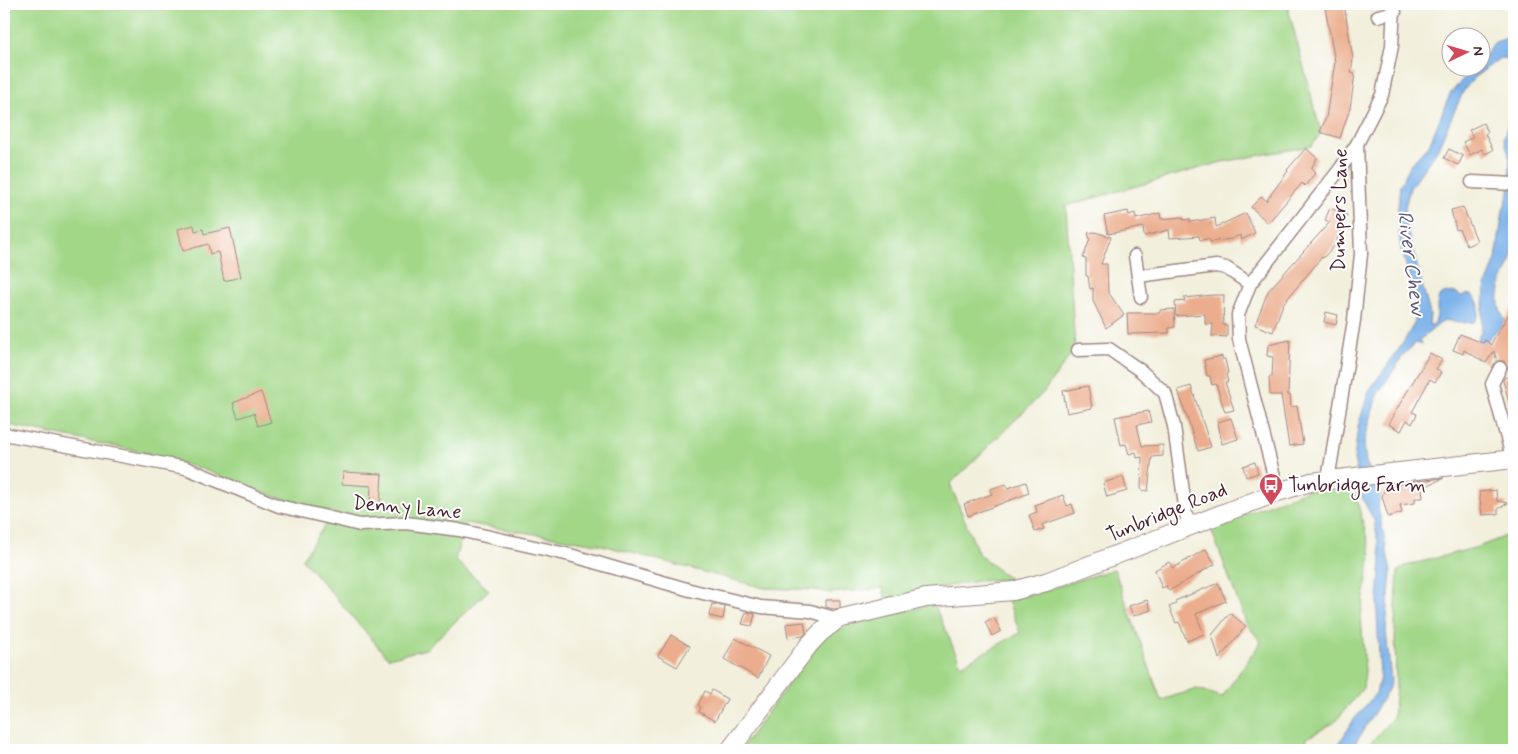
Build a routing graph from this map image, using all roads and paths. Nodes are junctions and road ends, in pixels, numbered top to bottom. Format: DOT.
graph roads {
  1 [pos="1394,8"];
  2 [pos="1378,16"];
  3 [pos="1357,144"];
  4 [pos="1472,182"];
  5 [pos="1510,184"];
  6 [pos="1135,256"];
  7 [pos="1138,276"];
  8 [pos="1250,284"];
  9 [pos="1141,297"];
  10 [pos="1078,350"];
  11 [pos="1500,368"];
  12 [pos="4,434"];
  13 [pos="1514,460"];
  14 [pos="1328,480"];
  15 [pos="1278,492"];
  16 [pos="1188,528"];
  17 [pos="838,619"];
  18 [pos="730,750"];
  1 -- 2 [label="street"];
  1 -- 3 [label="street, Dumpers Lane"];
  3 -- 8 [label="street"];
  3 -- 14 [label="street, Dumpers Lane"];
  4 -- 5 [label="street"];
  6 -- 7 [label="street"];
  7 -- 8 [label="street"];
  7 -- 9 [label="street"];
  8 -- 15 [label="street"];
  10 -- 16 [label="street"];
  11 -- 13 [label="street"];
  12 -- 17 [label="street, Denny Lane"];
  13 -- 14 [label="street, Tunbridge Road"];
  14 -- 15 [label="street, Tunbridge Road"];
  15 -- 16 [label="street, Tunbridge Road"];
  16 -- 17 [label="street, Tunbridge Road"];
  17 -- 18 [label="street"];
}
